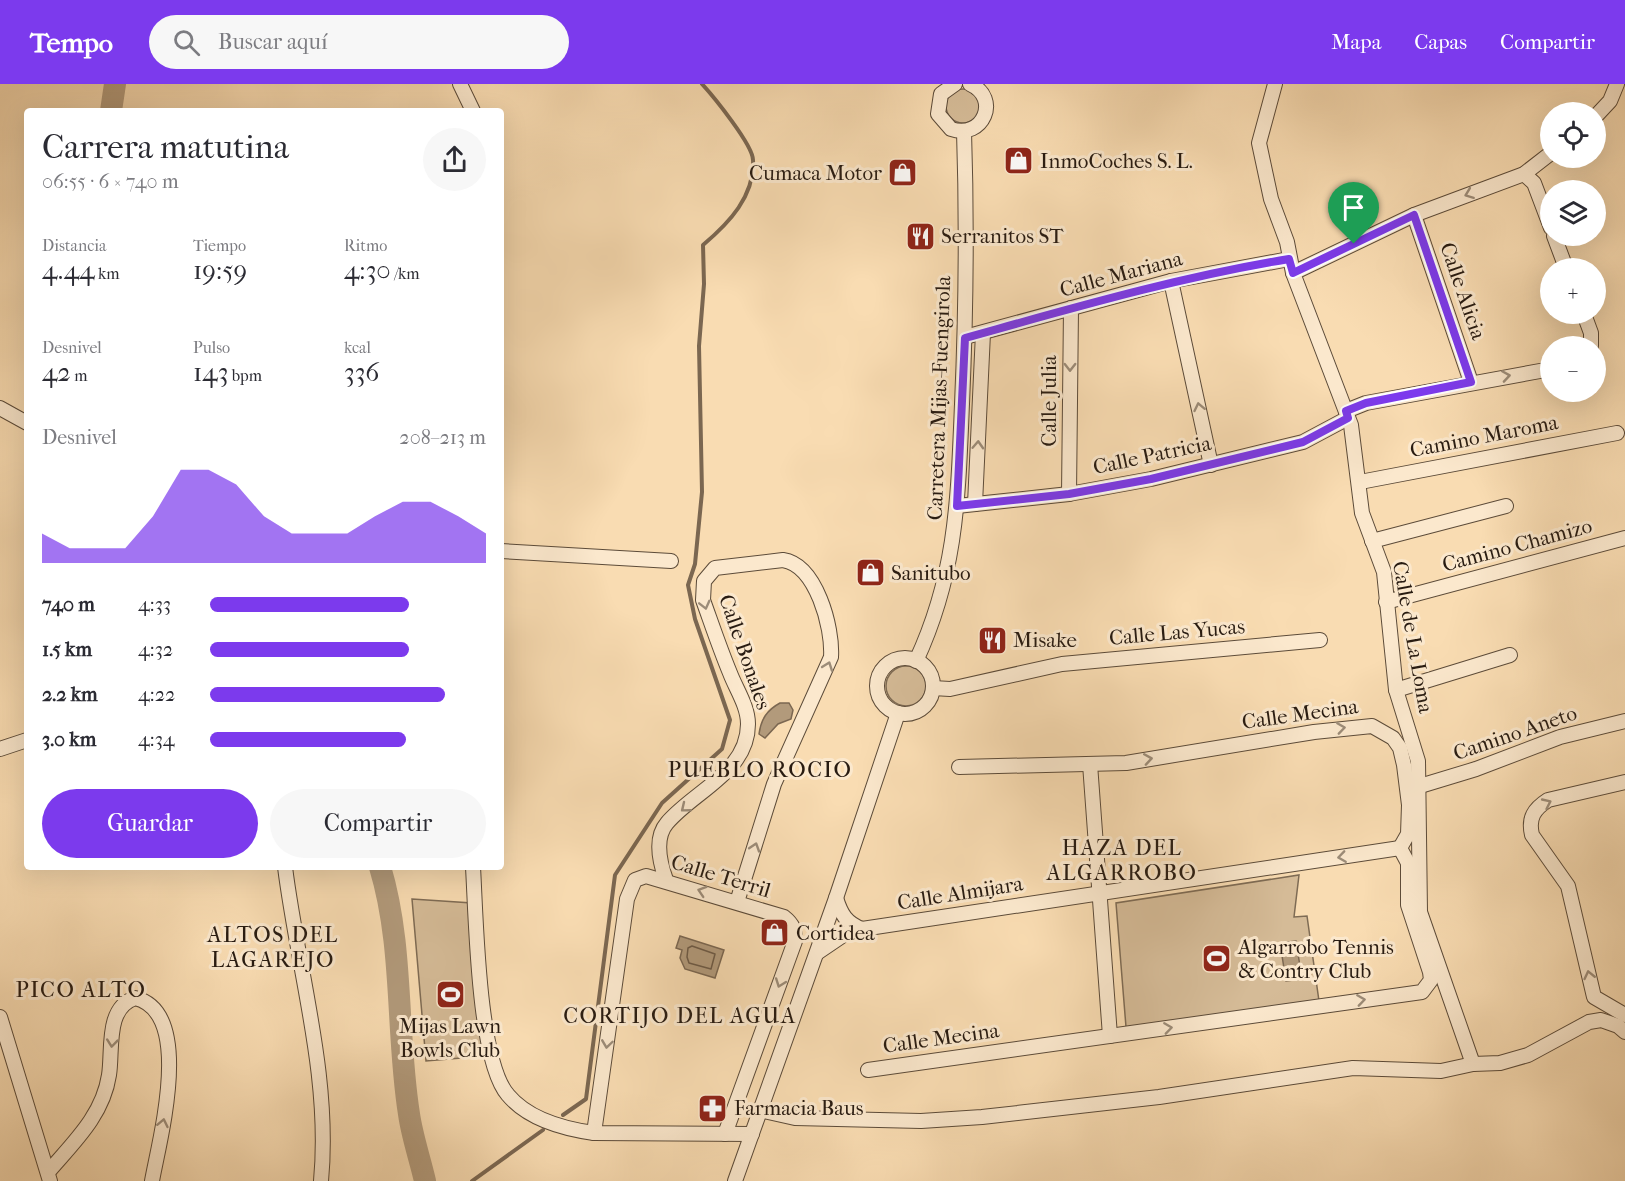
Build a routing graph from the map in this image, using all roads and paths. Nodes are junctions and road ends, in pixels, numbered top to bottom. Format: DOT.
graph roads {
  1 [pos="460,84"];
  2 [pos="955,84"];
  3 [pos="970,84"];
  4 [pos="1275,84"];
  5 [pos="1617,84"];
  6 [pos="1606,105"];
  7 [pos="472,108"];
  8 [pos="964,131"];
  9 [pos="1540,162"];
  10 [pos="1524,174"];
  11 [pos="1540,199"];
  12 [pos="1414,215"];
  13 [pos="1291,266"];
  14 [pos="1172,281"];
  15 [pos="1071,308"];
  16 [pos="983,333"];
  17 [pos="965,338"];
  18 [pos="1540,371"];
  19 [pos="1471,382"];
  20 [pos="0,408"];
  21 [pos="1347,415"];
  22 [pos="24,421"];
  23 [pos="1617,433"];
  24 [pos="1211,465"];
  25 [pos="1360,482"];
  26 [pos="1069,494"];
  27 [pos="975,504"];
  28 [pos="957,506"];
  29 [pos="1506,507"];
  30 [pos="1625,538"];
  31 [pos="1372,541"];
  32 [pos="504,551"];
  33 [pos="670,561"];
  34 [pos="1386,602"];
  35 [pos="1320,640"];
  36 [pos="1510,655"];
  37 [pos="916,661"];
  38 [pos="933,688"];
  39 [pos="1396,690"];
  40 [pos="898,713"];
  41 [pos="1625,721"];
  42 [pos="24,741"];
  43 [pos="0,749"];
  44 [pos="1090,764"];
  45 [pos="959,767"];
  46 [pos="1625,782"];
  47 [pos="1420,786"];
  48 [pos="1400,848"];
  49 [pos="285,870"];
  50 [pos="472,870"];
  51 [pos="666,880"];
  52 [pos="1100,893"];
  53 [pos="836,898"];
  54 [pos="737,902"];
  55 [pos="862,929"];
  56 [pos="817,953"];
  57 [pos="1625,1015"];
  58 [pos="0,1017"];
  59 [pos="1625,1032"];
  60 [pos="1110,1036"];
  61 [pos="1473,1064"];
  62 [pos="868,1070"];
  63 [pos="760,1110"];
  64 [pos="594,1133"];
  65 [pos="725,1134"];
  66 [pos="752,1134"];
  67 [pos="50,1176"];
  68 [pos="152,1181"];
  69 [pos="321,1181"];
  70 [pos="735,1181"];
  1 -- 7 [label="street"];
  2 -- 8 [label="street"];
  3 -- 8 [label="street"];
  4 -- 13 [label="street, Calle de La Loma"];
  5 -- 6 [label="street"];
  8 -- 17 [label="street, Carretera Mijas-Fuengirola"];
  9 -- 10 [label="street, Calle Mariana"];
  10 -- 11 [label="street"];
  10 -- 12 [label="street, Calle Mariana, one-way"];
  12 -- 13 [label="street, Calle Mariana"];
  12 -- 19 [label="street, Calle Alicia"];
  13 -- 14 [label="street, Calle Mariana"];
  13 -- 21 [label="street, Calle de La Loma"];
  14 -- 15 [label="street, Calle Mariana"];
  24 -- 14 [label="street, one-way"];
  15 -- 16 [label="street, Calle Mariana"];
  15 -- 26 [label="street, Calle Julia, one-way"];
  16 -- 17 [label="street, Calle Mariana"];
  27 -- 16 [label="street, one-way"];
  17 -- 28 [label="street, Carretera Mijas-Fuengirola"];
  19 -- 18 [label="street, Calle Patricia, one-way"];
  19 -- 21 [label="street, Calle Patricia"];
  20 -- 22 [label="street"];
  21 -- 24 [label="street, Calle Patricia"];
  21 -- 25 [label="street, Calle de La Loma"];
  23 -- 25 [label="street, Camino Maroma"];
  24 -- 26 [label="street, Calle Patricia"];
  25 -- 31 [label="street, Calle de La Loma"];
  26 -- 27 [label="street, Calle Patricia"];
  27 -- 28 [label="street, Calle Patricia"];
  28 -- 37 [label="street, Carretera Mijas-Fuengirola"];
  29 -- 31 [label="street"];
  30 -- 34 [label="street, Camino Chamizo"];
  31 -- 34 [label="street, Calle de La Loma"];
  32 -- 33 [label="street"];
  34 -- 39 [label="street, Calle de La Loma"];
  35 -- 38 [label="street, Calle Las Yucas"];
  36 -- 39 [label="street"];
  37 -- 38 [label="street"];
  37 -- 40 [label="street"];
  38 -- 40 [label="street"];
  39 -- 47 [label="street, Calle de La Loma"];
  40 -- 53 [label="street"];
  41 -- 47 [label="street, Camino Aneto"];
  42 -- 43 [label="street"];
  44 -- 45 [label="street, Calle Mecina"];
  44 -- 48 [label="street, Calle Mecina, one-way"];
  44 -- 52 [label="street"];
  57 -- 46 [label="street, one-way"];
  47 -- 61 [label="street, Calle de La Loma"];
  48 -- 52 [label="street, Calle Almijara, one-way"];
  60 -- 48 [label="street, Calle Mecina, one-way"];
  49 -- 69 [label="street"];
  50 -- 64 [label="street"];
  54 -- 51 [label="street, Calle Terril, one-way"];
  54 -- 51 [label="street, Calle Bonales, one-way"];
  51 -- 64 [label="street, Calle Terril, one-way"];
  52 -- 55 [label="street, Calle Almijara"];
  52 -- 60 [label="street"];
  53 -- 55 [label="street"];
  53 -- 56 [label="street"];
  54 -- 65 [label="street, Calle Terril, one-way"];
  55 -- 56 [label="street, Calle Almijara"];
  56 -- 63 [label="street"];
  58 -- 67 [label="street"];
  59 -- 61 [label="street"];
  60 -- 62 [label="street, Calle Mecina"];
  61 -- 63 [label="street"];
  63 -- 66 [label="street"];
  64 -- 65 [label="street"];
  65 -- 66 [label="street"];
  66 -- 70 [label="street"];
  68 -- 67 [label="street, one-way"];
}
